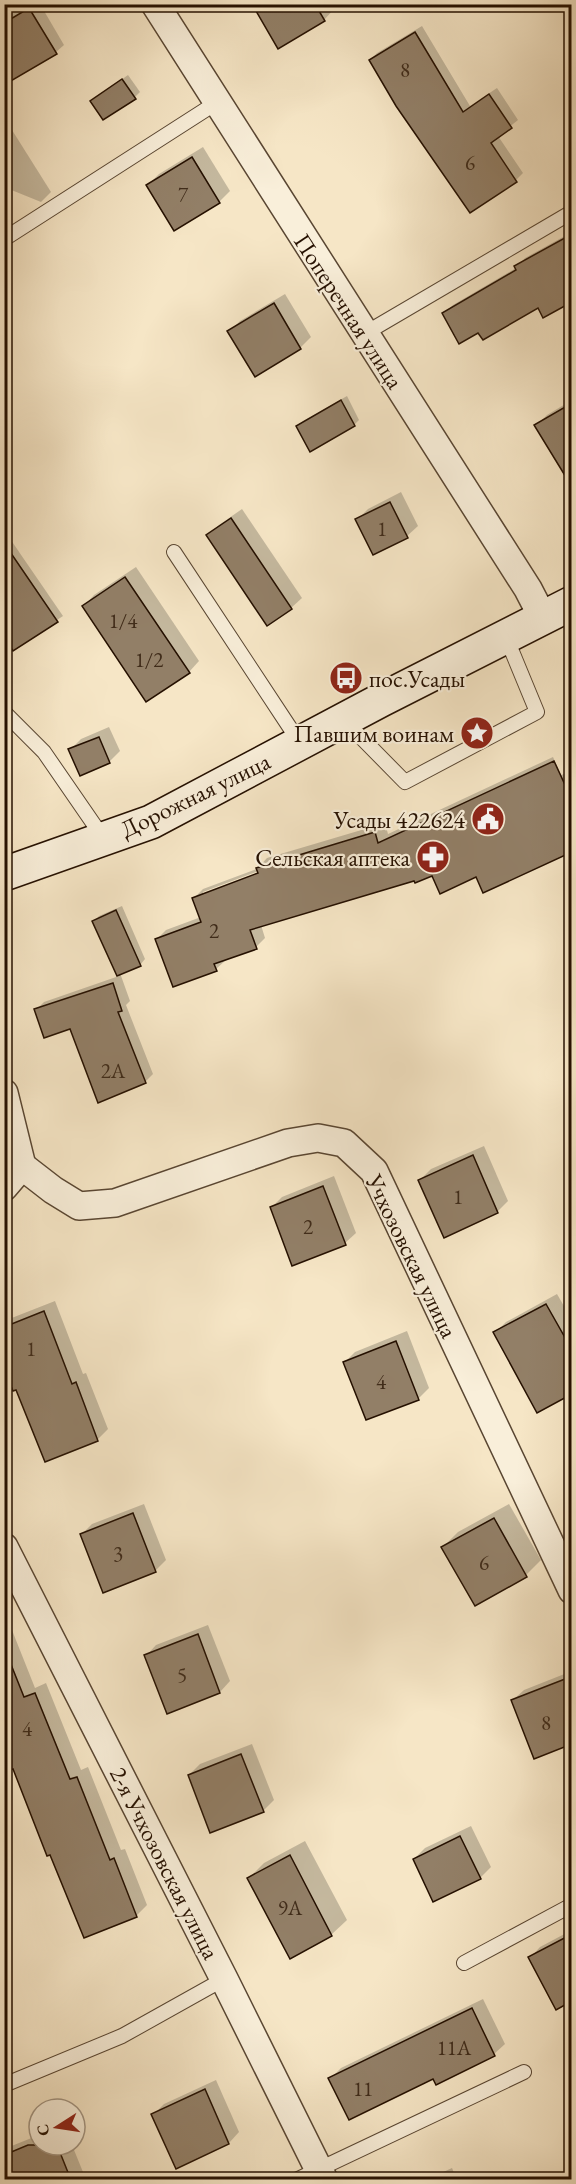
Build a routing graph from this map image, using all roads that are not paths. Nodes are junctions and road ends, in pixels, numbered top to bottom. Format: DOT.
graph roads {
  1 [pos="155,4"];
  2 [pos="216,103"];
  3 [pos="572,212"];
  4 [pos="4,239"];
  5 [pos="364,334"];
  6 [pos="174,552"];
  7 [pos="557,610"];
  8 [pos="506,637"];
  9 [pos="4,712"];
  10 [pos="344,720"];
  11 [pos="300,744"];
  12 [pos="104,839"];
  13 [pos="4,874"];
  14 [pos="4,1094"];
  15 [pos="22,1166"];
  16 [pos="4,1187"];
  17 [pos="4,1547"];
  18 [pos="572,1590"];
  19 [pos="572,1905"];
  20 [pos="464,1963"];
  21 [pos="225,1979"];
  22 [pos="524,2072"];
  23 [pos="4,2085"];
  24 [pos="313,2176"];
  1 -- 2 [label="street, Поперечная улица"];
  2 -- 4 [label="lane"];
  2 -- 5 [label="street, Поперечная улица"];
  3 -- 5 [label="lane"];
  5 -- 7 [label="street, Поперечная улица"];
  6 -- 11 [label="lane"];
  7 -- 8 [label="street, Дорожная улица"];
  8 -- 10 [label="street, Дорожная улица"];
  8 -- 10 [label="lane"];
  9 -- 12 [label="lane"];
  10 -- 11 [label="street, Дорожная улица"];
  11 -- 12 [label="street, Дорожная улица"];
  12 -- 13 [label="street, Дорожная улица"];
  14 -- 15 [label="street"];
  15 -- 16 [label="street"];
  15 -- 18 [label="street, Учхозовская улица"];
  17 -- 21 [label="street, 2-я Учхозовская улица"];
  19 -- 20 [label="lane"];
  21 -- 23 [label="lane"];
  21 -- 24 [label="street, 2-я Учхозовская улица"];
  22 -- 24 [label="lane"];
}
